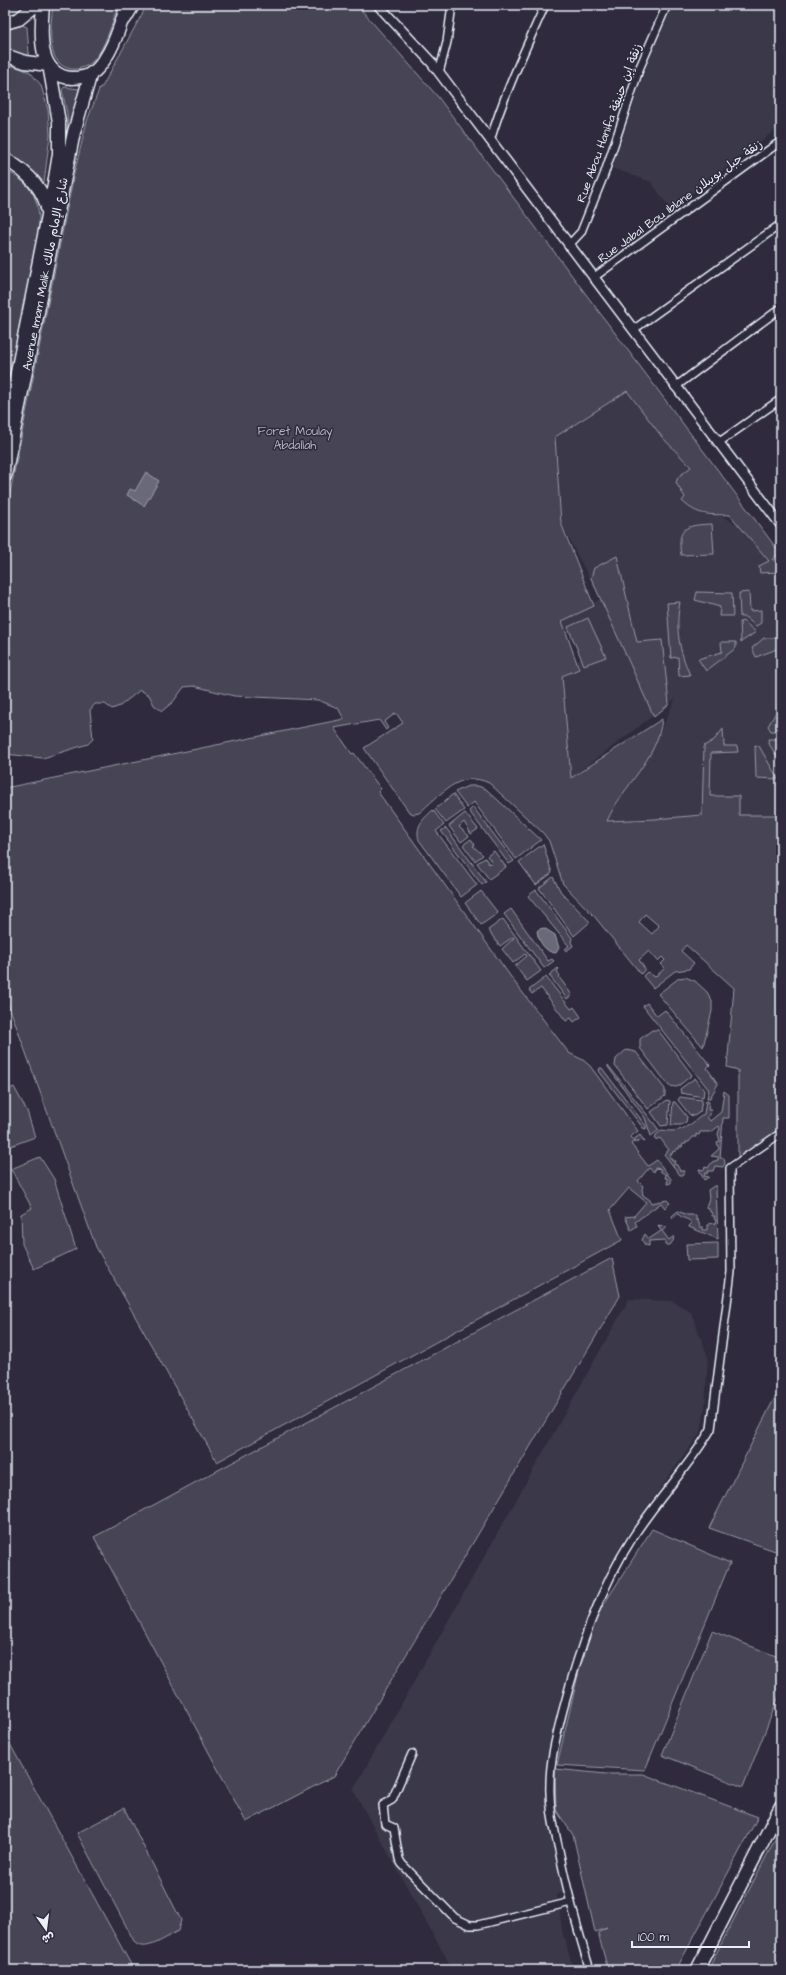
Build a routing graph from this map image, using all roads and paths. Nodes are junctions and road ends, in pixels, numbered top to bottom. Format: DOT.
graph roads {
  1 [pos="36,5"];
  2 [pos="44,5"];
  3 [pos="127,5"];
  4 [pos="135,5"];
  5 [pos="378,5"];
  6 [pos="452,5"];
  7 [pos="545,5"];
  8 [pos="668,5"];
  9 [pos="5,23"];
  10 [pos="111,45"];
  11 [pos="5,55"];
  12 [pos="49,65"];
  13 [pos="91,73"];
  14 [pos="439,73"];
  15 [pos="490,141"];
  16 [pos="781,141"];
  17 [pos="5,159"];
  18 [pos="48,214"];
  19 [pos="781,224"];
  20 [pos="568,246"];
  21 [pos="593,278"];
  22 [pos="781,308"];
  23 [pos="633,330"];
  24 [pos="675,387"];
  25 [pos="781,399"];
  26 [pos="5,433"];
  27 [pos="718,443"];
  28 [pos="5,476"];
  29 [pos="781,526"];
  30 [pos="781,1133"];
  31 [pos="412,1754"];
  32 [pos="781,1806"];
  33 [pos="571,1902"];
  34 [pos="590,1970"];
  35 [pos="697,1970"];
  1 -- 9 [label="main road"];
  2 -- 12 [label="main road, Avenue Imam Malik شارع الإمام مالك"];
  3 -- 10 [label="main road"];
  4 -- 10 [label="street"];
  5 -- 14 [label="street"];
  6 -- 14 [label="street"];
  7 -- 15 [label="street"];
  8 -- 20 [label="street, Rue Abou Hanifa زنقة اٍبن حنيفة"];
  10 -- 13 [label="main road"];
  11 -- 12 [label="main road"];
  12 -- 13 [label="main road"];
  12 -- 18 [label="main road, Avenue Imam Malik شارع الإمام مالك"];
  13 -- 28 [label="main road, Avenue Imam Malik شارع الإمام مالك"];
  14 -- 15 [label="street"];
  15 -- 20 [label="street"];
  16 -- 21 [label="street, Rue Jabal Bou Iblane زنقة جبل بويبلان"];
  17 -- 18 [label="main road"];
  18 -- 26 [label="main road, Avenue Imam Malik شارع الإمام مالك"];
  19 -- 23 [label="street"];
  20 -- 21 [label="street"];
  21 -- 23 [label="street"];
  22 -- 24 [label="street"];
  23 -- 24 [label="street"];
  24 -- 27 [label="street"];
  25 -- 27 [label="street"];
  27 -- 29 [label="street"];
  30 -- 33 [label="street"];
  31 -- 33 [label="street"];
  32 -- 35 [label="main road"];
  33 -- 34 [label="street"];
}
